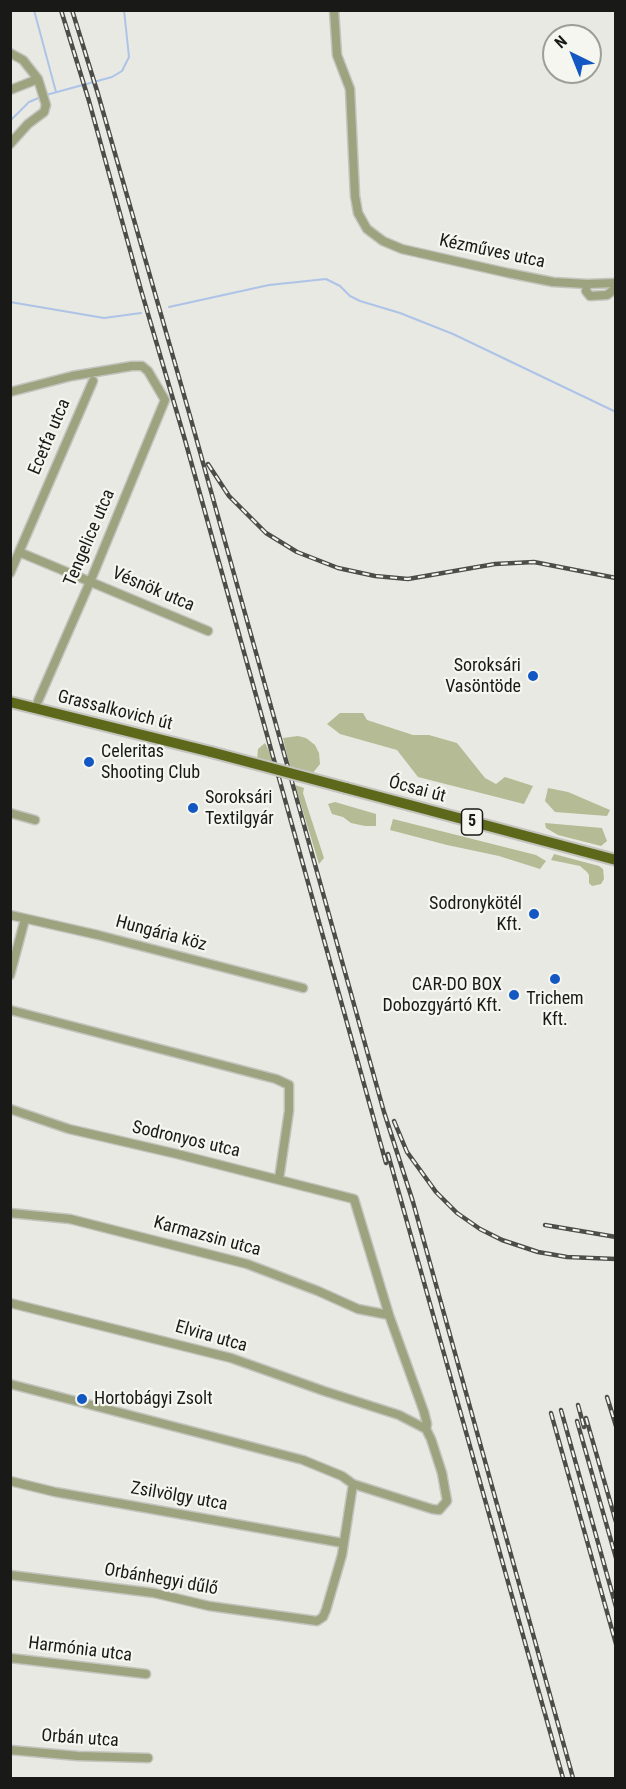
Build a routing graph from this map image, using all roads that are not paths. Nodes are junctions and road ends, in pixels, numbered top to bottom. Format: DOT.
graph roads {
  1 [pos="334,10"];
  2 [pos="10,53"];
  3 [pos="40,83"];
  4 [pos="10,90"];
  5 [pos="10,144"];
  6 [pos="615,283"];
  7 [pos="587,284"];
  8 [pos="615,288"];
  9 [pos="93,381"];
  10 [pos="10,392"];
  11 [pos="19,552"];
  12 [pos="10,573"];
  13 [pos="90,582"];
  14 [pos="208,631"];
  15 [pos="38,700"];
  16 [pos="10,702"];
  17 [pos="211,752"];
  18 [pos="10,813"];
  19 [pos="35,820"];
  20 [pos="615,860"];
  21 [pos="10,915"];
  22 [pos="25,919"];
  23 [pos="10,975"];
  24 [pos="303,988"];
  25 [pos="10,1010"];
  26 [pos="10,1109"];
  27 [pos="279,1179"];
  28 [pos="10,1213"];
  29 [pos="10,1303"];
  30 [pos="389,1316"];
  31 [pos="10,1384"];
  32 [pos="426,1430"];
  33 [pos="10,1480"];
  34 [pos="353,1484"];
  35 [pos="343,1543"];
  36 [pos="10,1575"];
  37 [pos="10,1658"];
  38 [pos="146,1674"];
  39 [pos="10,1750"];
  40 [pos="148,1758"];
  1 -- 7 [label="street, Kézműves utca"];
  2 -- 3 [label="street"];
  3 -- 4 [label="street"];
  3 -- 5 [label="street"];
  6 -- 7 [label="street, Kézműves utca"];
  7 -- 8 [label="street"];
  9 -- 11 [label="street, Ecetfa utca"];
  10 -- 13 [label="street, Tengelice utca"];
  11 -- 12 [label="street, Ecetfa utca"];
  11 -- 13 [label="street, Vésnök utca"];
  13 -- 14 [label="street, Vésnök utca"];
  13 -- 15 [label="street, Tengelice utca"];
  16 -- 17 [label="main road, Grassalkovich út / 5"];
  17 -- 20 [label="main road, Ócsai út / 5, bridge"];
  18 -- 19 [label="street"];
  21 -- 22 [label="street, Hungária köz"];
  22 -- 23 [label="street"];
  22 -- 24 [label="street, Hungária köz"];
  25 -- 27 [label="street"];
  26 -- 27 [label="street, Sodronyos utca"];
  27 -- 30 [label="street, Sodronyos utca"];
  28 -- 30 [label="street, Karmazsin utca"];
  29 -- 32 [label="street, Elvira utca"];
  30 -- 32 [label="street"];
  31 -- 34 [label="street"];
  32 -- 34 [label="street"];
  33 -- 35 [label="street, Zsilvölgy utca"];
  34 -- 35 [label="street"];
  35 -- 36 [label="street, Orbánhegyi dűlő"];
  37 -- 38 [label="street, Harmónia utca"];
  39 -- 40 [label="street, Orbán utca"];
}
